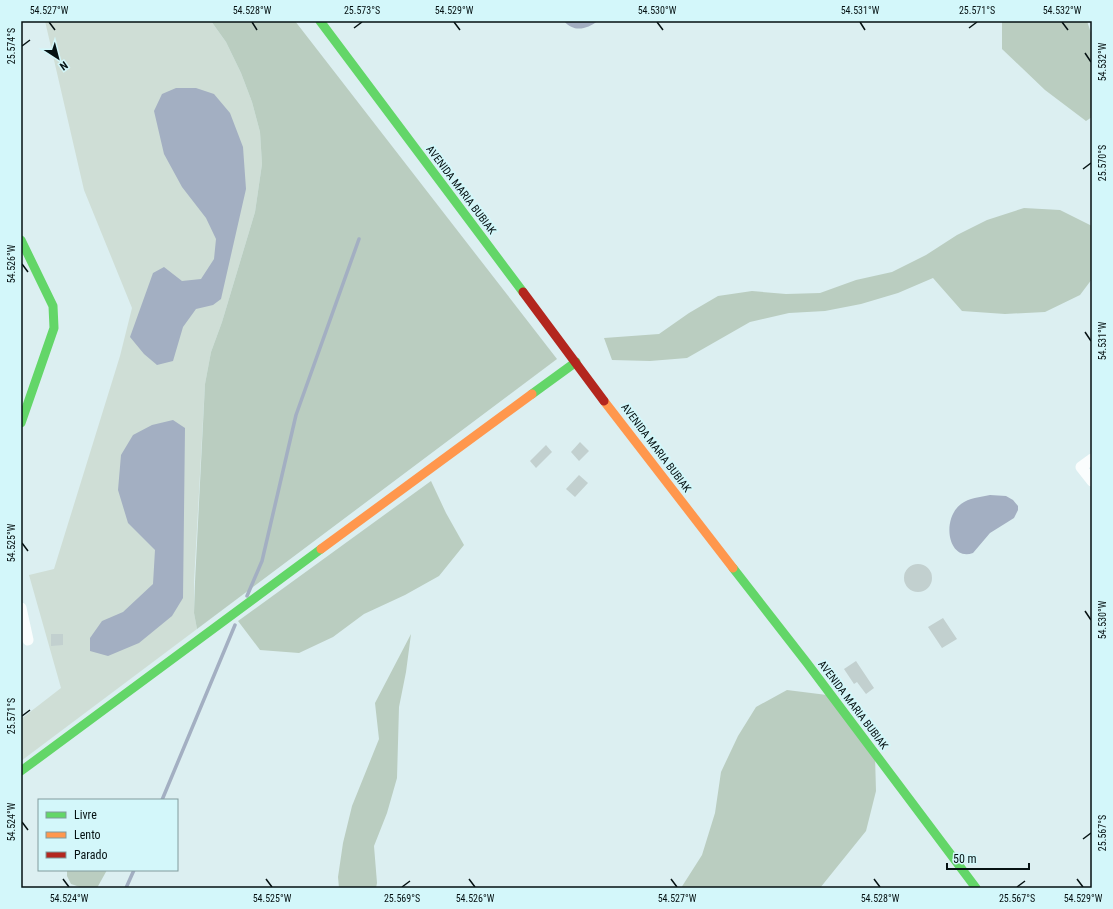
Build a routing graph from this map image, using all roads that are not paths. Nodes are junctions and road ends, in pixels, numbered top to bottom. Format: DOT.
graph roads {
  1 [pos="323,22"];
  2 [pos="21,240"];
  3 [pos="576,362"];
  4 [pos="21,422"];
  5 [pos="1092,459"];
  6 [pos="1092,481"];
  7 [pos="21,608"];
  8 [pos="28,640"];
  9 [pos="21,772"];
  10 [pos="976,888"];
  1 -- 3 [label="street, AVENIDA MARIA BUBIAK"];
  2 -- 4 [label="street"];
  3 -- 9 [label="street"];
  3 -- 10 [label="street, AVENIDA MARIA BUBIAK"];
  5 -- 6 [label="street"];
  7 -- 8 [label="street"];
}
